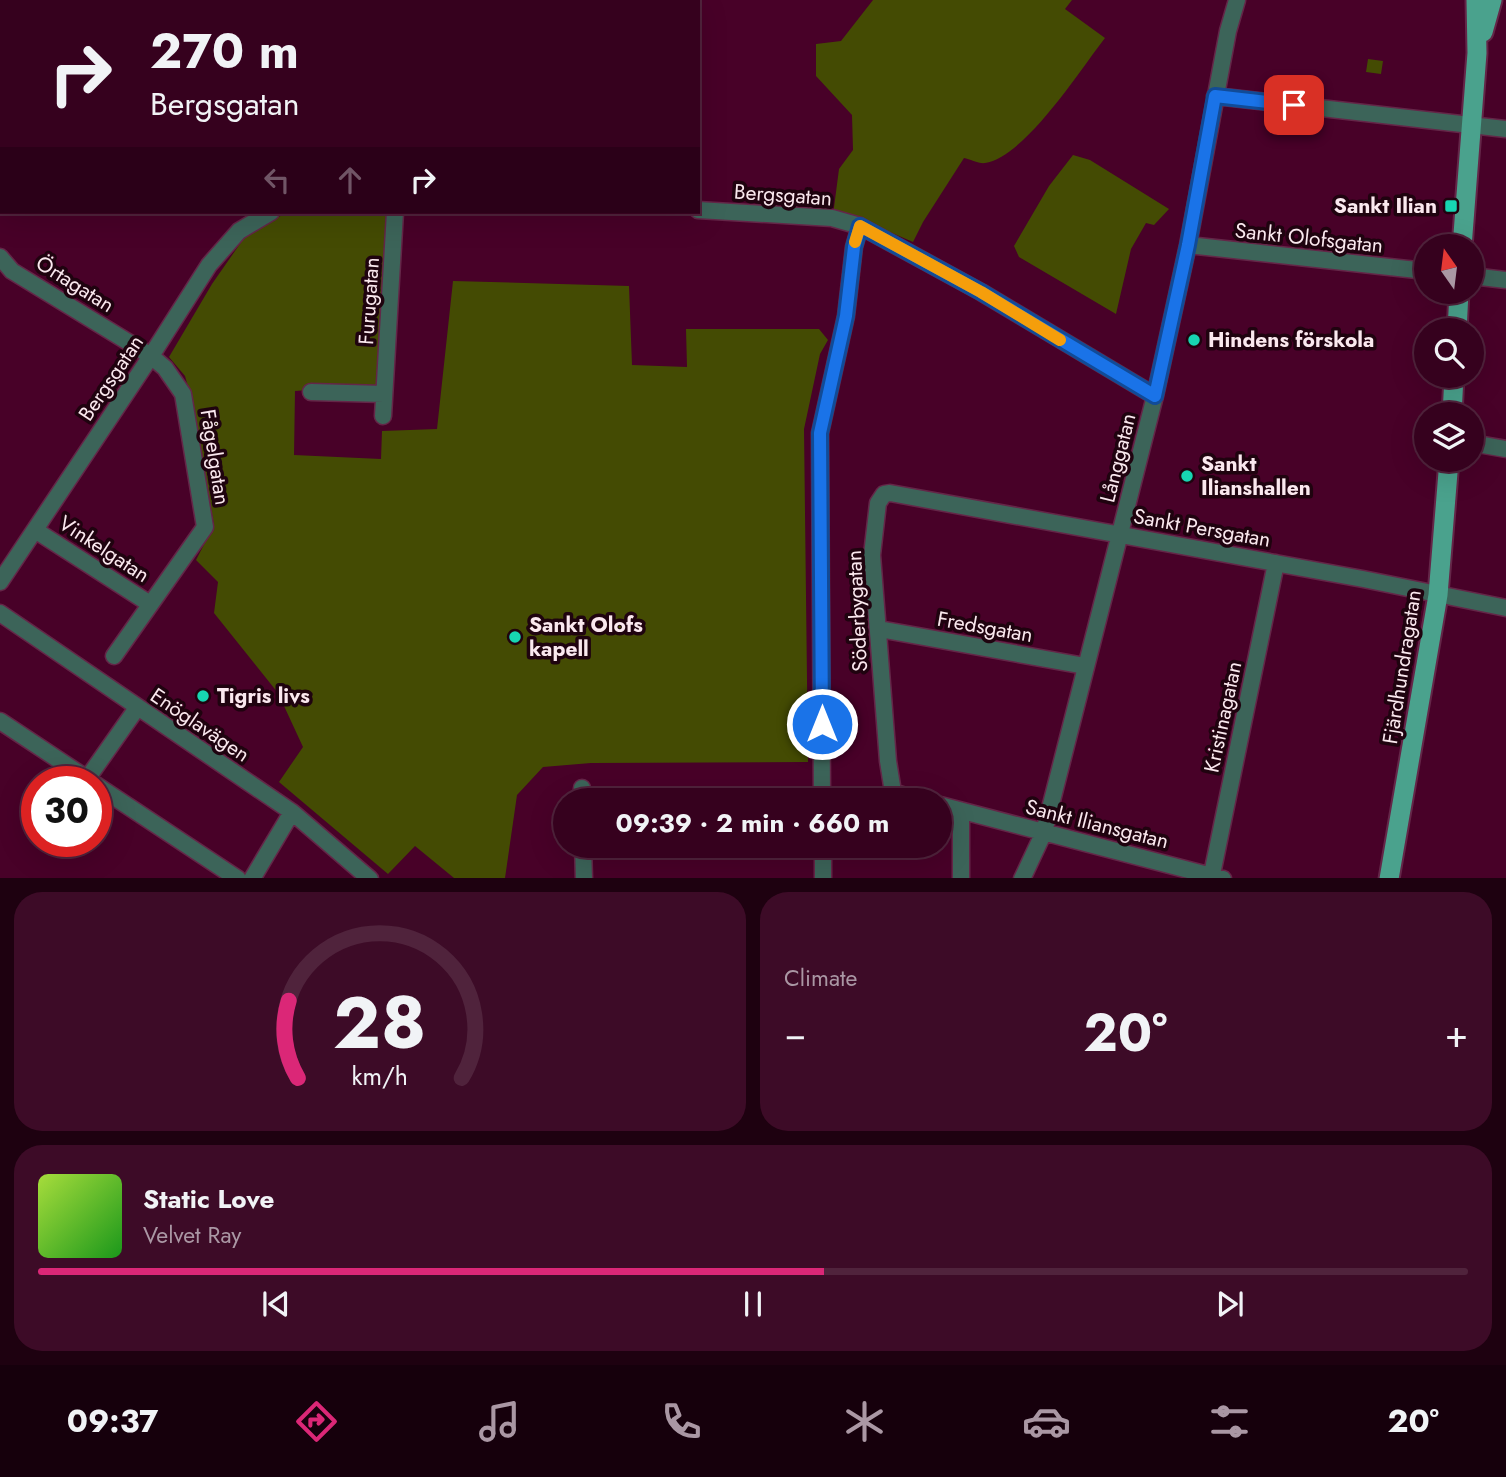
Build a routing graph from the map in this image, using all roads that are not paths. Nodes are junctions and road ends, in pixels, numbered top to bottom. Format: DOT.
graph roads {
  1 [pos="1237,0"];
  2 [pos="1476,0"];
  3 [pos="1492,0"];
  4 [pos="1477,53"];
  5 [pos="1215,96"];
  6 [pos="1470,125"];
  7 [pos="1506,129"];
  8 [pos="700,210"];
  9 [pos="268,214"];
  10 [pos="395,214"];
  11 [pos="860,226"];
  12 [pos="1463,234"];
  13 [pos="1188,245"];
  14 [pos="0,257"];
  15 [pos="1414,270"];
  16 [pos="1484,277"];
  17 [pos="1506,280"];
  18 [pos="151,356"];
  19 [pos="165,368"];
  20 [pos="312,392"];
  21 [pos="384,394"];
  22 [pos="1155,396"];
  23 [pos="383,416"];
  24 [pos="1484,445"];
  25 [pos="1506,449"];
  26 [pos="1447,472"];
  27 [pos="890,493"];
  28 [pos="35,530"];
  29 [pos="1120,535"];
  30 [pos="1276,563"];
  31 [pos="0,582"];
  32 [pos="1438,595"];
  33 [pos="150,604"];
  34 [pos="1506,608"];
  35 [pos="0,613"];
  36 [pos="879,629"];
  37 [pos="114,656"];
  38 [pos="1085,666"];
  39 [pos="137,708"];
  40 [pos="0,721"];
  41 [pos="68,766"];
  42 [pos="102,766"];
  43 [pos="822,788"];
  44 [pos="892,788"];
  45 [pos="112,795"];
  46 [pos="952,808"];
  47 [pos="961,811"];
  48 [pos="292,813"];
  49 [pos="1044,832"];
  50 [pos="583,858"];
  51 [pos="823,858"];
  52 [pos="238,878"];
  53 [pos="253,878"];
  54 [pos="370,878"];
  55 [pos="583,878"];
  56 [pos="823,878"];
  57 [pos="961,878"];
  58 [pos="1022,878"];
  59 [pos="1215,878"];
  60 [pos="1389,878"];
  1 -- 5 [label="street, Långgatan"];
  2 -- 4 [label="main road"];
  3 -- 4 [label="main road"];
  4 -- 6 [label="main road"];
  5 -- 6 [label="street"];
  5 -- 13 [label="street, Långgatan"];
  6 -- 7 [label="street"];
  6 -- 12 [label="main road"];
  8 -- 11 [label="street, Bergsgatan"];
  9 -- 18 [label="street, Bergsgatan"];
  10 -- 21 [label="street, Furugatan"];
  11 -- 22 [label="street, Bergsgatan"];
  11 -- 43 [label="street"];
  13 -- 15 [label="street, Sankt Olofsgatan"];
  13 -- 22 [label="street, Långgatan"];
  14 -- 18 [label="street, Örtagatan"];
  16 -- 17 [label="street"];
  18 -- 19 [label="street, Örtagatan"];
  18 -- 28 [label="street, Bergsgatan"];
  19 -- 33 [label="street, Fågelgatan"];
  20 -- 21 [label="street"];
  21 -- 23 [label="street, Furugatan"];
  22 -- 29 [label="street, Långgatan"];
  24 -- 25 [label="street"];
  26 -- 32 [label="main road, Fjärdhundragatan"];
  27 -- 29 [label="street, Sankt Persgatan"];
  27 -- 36 [label="street, Söderbygatan"];
  28 -- 31 [label="street, Bergsgatan"];
  28 -- 33 [label="street, Vinkelgatan"];
  29 -- 30 [label="street, Sankt Persgatan"];
  29 -- 38 [label="street, Långgatan"];
  30 -- 32 [label="street, Sankt Persgatan"];
  30 -- 59 [label="street, Kristinagatan"];
  32 -- 34 [label="street, Sankt Persgatan"];
  32 -- 60 [label="main road, Fjärdhundragatan"];
  33 -- 37 [label="street, Fågelgatan"];
  35 -- 39 [label="street, Enöglavägen"];
  36 -- 38 [label="street, Fredsgatan"];
  36 -- 44 [label="street, Söderbygatan"];
  38 -- 49 [label="street, Långgatan"];
  39 -- 42 [label="street"];
  39 -- 48 [label="street, Enöglavägen"];
  40 -- 41 [label="street"];
  45 -- 52 [label="street"];
  46 -- 47 [label="street"];
  47 -- 49 [label="street, Sankt Iliansgatan"];
  47 -- 57 [label="street"];
  48 -- 53 [label="street"];
  48 -- 54 [label="street, Enöglavägen"];
  49 -- 58 [label="street, Långgatan"];
  49 -- 59 [label="street, Sankt Iliansgatan"];
  50 -- 55 [label="street"];
  51 -- 56 [label="street"];
}
